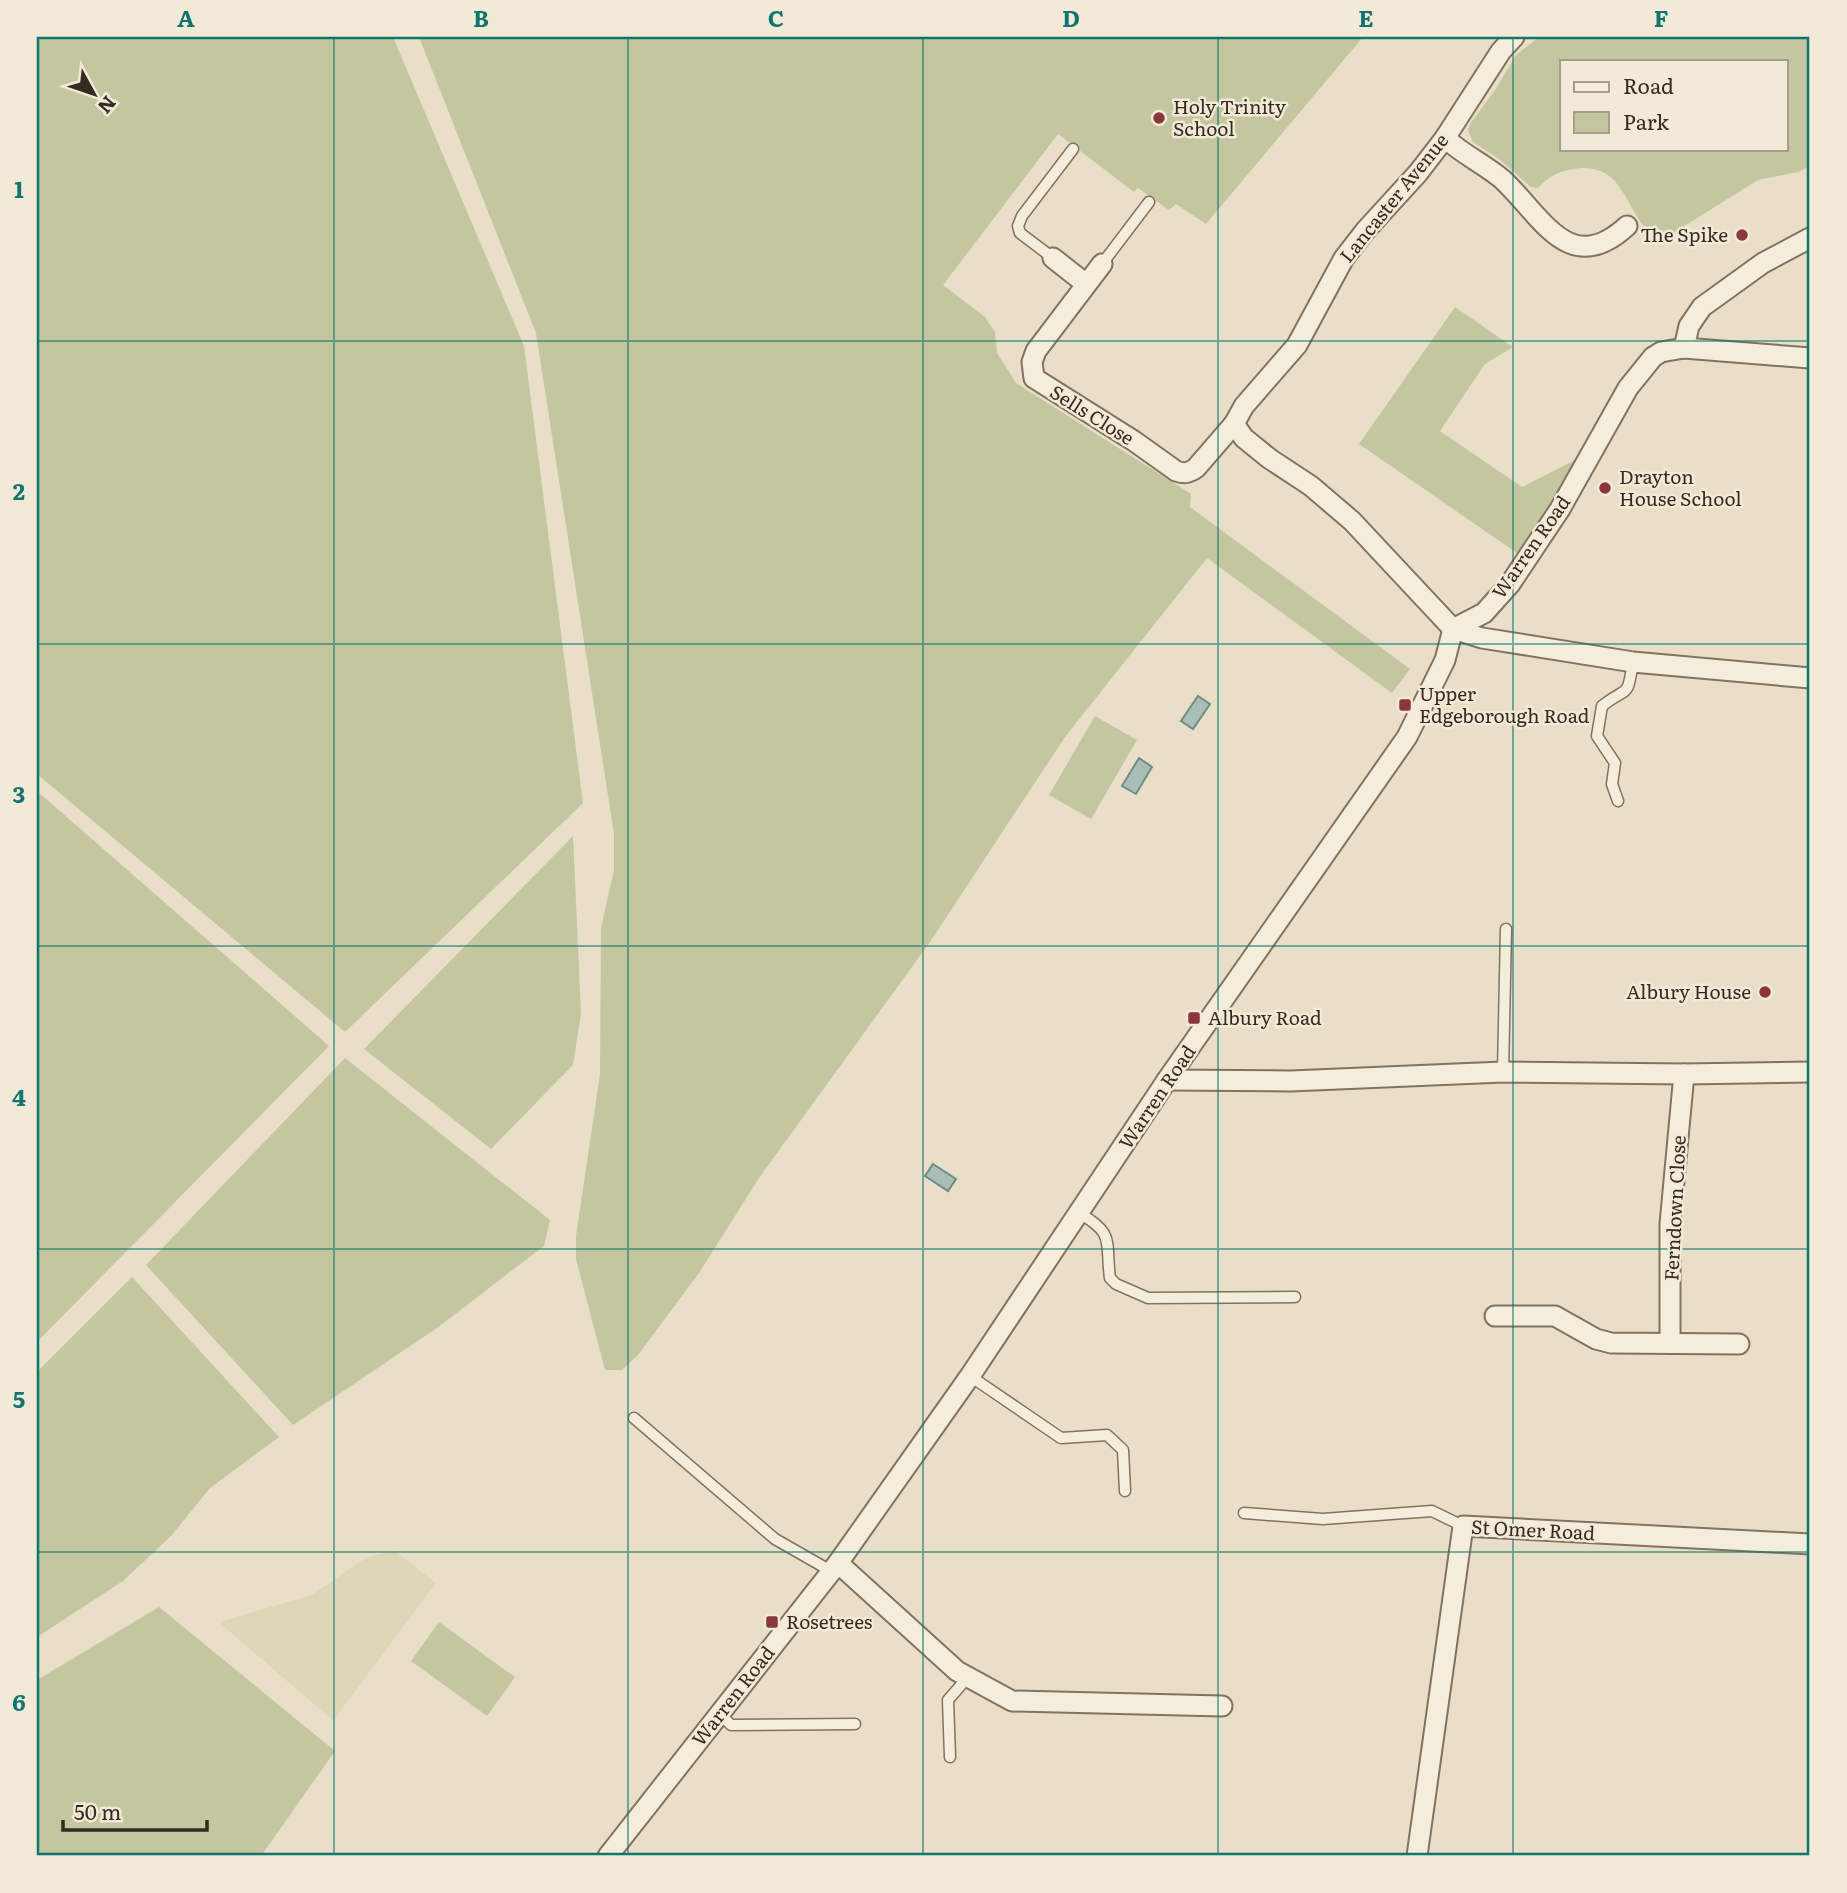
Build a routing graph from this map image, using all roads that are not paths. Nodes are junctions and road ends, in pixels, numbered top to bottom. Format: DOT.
graph roads {
  1 [pos="1514,37"];
  2 [pos="1445,138"];
  3 [pos="1073,149"];
  4 [pos="1149,202"];
  5 [pos="1627,226"];
  6 [pos="1810,238"];
  7 [pos="1053,258"];
  8 [pos="1102,264"];
  9 [pos="1086,284"];
  10 [pos="1684,348"];
  11 [pos="1810,358"];
  12 [pos="1234,424"];
  13 [pos="1453,629"];
  14 [pos="1633,662"];
  15 [pos="1810,678"];
  16 [pos="1618,800"];
  17 [pos="1506,929"];
  18 [pos="1503,1072"];
  19 [pos="1810,1072"];
  20 [pos="1684,1074"];
  21 [pos="1167,1080"];
  22 [pos="1079,1213"];
  23 [pos="1295,1297"];
  24 [pos="1495,1316"];
  25 [pos="1670,1342"];
  26 [pos="1738,1344"];
  27 [pos="970,1376"];
  28 [pos="634,1418"];
  29 [pos="1125,1491"];
  30 [pos="1244,1513"];
  31 [pos="1463,1526"];
  32 [pos="1810,1544"];
  33 [pos="835,1567"];
  34 [pos="968,1677"];
  35 [pos="1222,1706"];
  36 [pos="719,1713"];
  37 [pos="855,1724"];
  38 [pos="950,1757"];
  39 [pos="608,1856"];
  40 [pos="1418,1856"];
  1 -- 2 [label="street, Lancaster Avenue"];
  2 -- 5 [label="street"];
  2 -- 12 [label="street, Lancaster Avenue"];
  3 -- 7 [label="lane"];
  4 -- 8 [label="lane, Sells Close"];
  6 -- 10 [label="street"];
  7 -- 9 [label="street"];
  8 -- 9 [label="street, Sells Close"];
  9 -- 12 [label="street, Sells Close"];
  10 -- 11 [label="street"];
  10 -- 13 [label="street, Warren Road"];
  12 -- 13 [label="street"];
  13 -- 14 [label="street"];
  13 -- 21 [label="street, Warren Road"];
  14 -- 15 [label="street"];
  14 -- 16 [label="lane"];
  17 -- 18 [label="lane"];
  18 -- 20 [label="street"];
  18 -- 21 [label="street"];
  19 -- 20 [label="street"];
  20 -- 25 [label="street, Ferndown Close"];
  21 -- 22 [label="street, Warren Road"];
  22 -- 23 [label="lane"];
  22 -- 27 [label="street, Warren Road"];
  24 -- 25 [label="street"];
  25 -- 26 [label="street"];
  27 -- 29 [label="lane"];
  27 -- 33 [label="street, Warren Road"];
  28 -- 33 [label="lane"];
  30 -- 31 [label="lane"];
  31 -- 32 [label="street, St Omer Road"];
  31 -- 40 [label="street, St Omer Road"];
  33 -- 34 [label="street"];
  33 -- 36 [label="street, Warren Road"];
  34 -- 35 [label="street"];
  34 -- 38 [label="lane"];
  36 -- 37 [label="lane"];
  36 -- 39 [label="street, Warren Road"];
}
